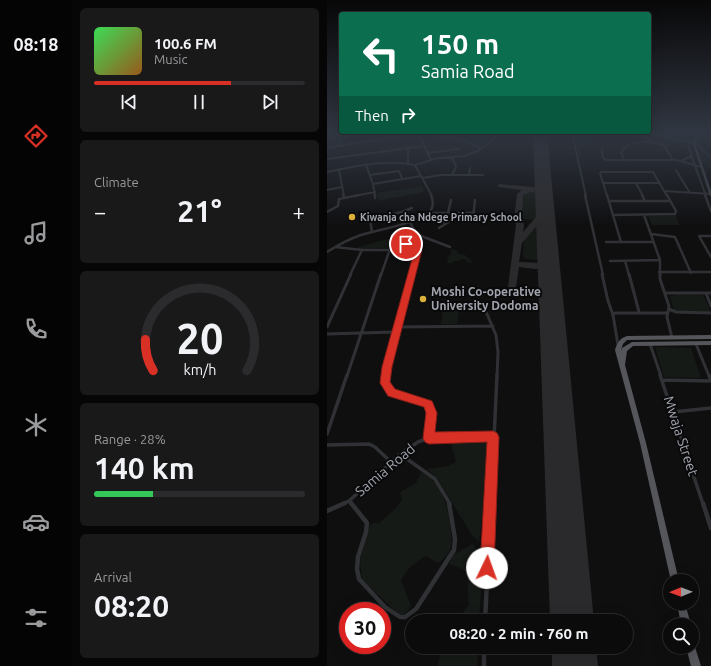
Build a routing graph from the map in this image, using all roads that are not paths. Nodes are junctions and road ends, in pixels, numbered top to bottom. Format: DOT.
graph roads {
  1 [pos="372,164"];
  2 [pos="412,164"];
  3 [pos="418,164"];
  4 [pos="455,164"];
  5 [pos="579,164"];
  6 [pos="692,164"];
  7 [pos="701,164"];
  8 [pos="366,165"];
  9 [pos="415,165"];
  10 [pos="695,165"];
  11 [pos="702,167"];
  12 [pos="471,168"];
  13 [pos="339,170"];
  14 [pos="676,170"];
  15 [pos="327,172"];
  16 [pos="370,175"];
  17 [pos="452,175"];
  18 [pos="469,175"];
  19 [pos="483,175"];
  20 [pos="421,177"];
  21 [pos="402,178"];
  22 [pos="603,183"];
  23 [pos="636,183"];
  24 [pos="660,183"];
  25 [pos="373,184"];
  26 [pos="341,187"];
  27 [pos="710,188"];
  28 [pos="327,190"];
  29 [pos="664,191"];
  30 [pos="375,192"];
  31 [pos="690,193"];
  32 [pos="704,194"];
  33 [pos="711,194"];
  34 [pos="344,198"];
  35 [pos="375,198"];
  36 [pos="451,200"];
  37 [pos="475,200"];
  38 [pos="609,201"];
  39 [pos="645,201"];
  40 [pos="670,201"];
  41 [pos="412,208"];
  42 [pos="327,211"];
  43 [pos="711,211"];
  44 [pos="429,213"];
  45 [pos="436,213"];
  46 [pos="450,213"];
  47 [pos="473,213"];
  48 [pos="613,215"];
  49 [pos="644,215"];
  50 [pos="473,218"];
  51 [pos="411,222"];
  52 [pos="445,224"];
  53 [pos="439,228"];
  54 [pos="372,232"];
  55 [pos="416,234"];
  56 [pos="651,234"];
  57 [pos="711,236"];
  58 [pos="606,242"];
  59 [pos="621,242"];
  60 [pos="653,242"];
  61 [pos="335,247"];
  62 [pos="450,247"];
  63 [pos="403,249"];
  64 [pos="362,250"];
  65 [pos="390,250"];
  66 [pos="327,252"];
  67 [pos="711,257"];
  68 [pos="659,260"];
  69 [pos="610,261"];
  70 [pos="625,261"];
  71 [pos="659,272"];
  72 [pos="711,272"];
  73 [pos="691,273"];
  74 [pos="665,293"];
  75 [pos="706,293"];
  76 [pos="711,293"];
  77 [pos="711,306"];
  78 [pos="484,307"];
  79 [pos="669,309"];
  80 [pos="639,312"];
  81 [pos="667,313"];
  82 [pos="711,313"];
  83 [pos="613,315"];
  84 [pos="493,326"];
  85 [pos="327,327"];
  86 [pos="397,327"];
  87 [pos="396,332"];
  88 [pos="361,333"];
  89 [pos="327,334"];
  90 [pos="711,337"];
  91 [pos="672,338"];
  92 [pos="711,343"];
  93 [pos="651,344"];
  94 [pos="696,344"];
  95 [pos="618,345"];
  96 [pos="622,365"];
  97 [pos="662,380"];
  98 [pos="711,381"];
  99 [pos="711,409"];
  100 [pos="673,412"];
  101 [pos="327,434"];
  102 [pos="493,437"];
  103 [pos="429,438"];
  104 [pos="327,445"];
  105 [pos="400,454"];
  106 [pos="391,462"];
  107 [pos="349,501"];
  108 [pos="327,511"];
  109 [pos="711,528"];
  110 [pos="673,574"];
  111 [pos="485,614"];
  112 [pos="484,654"];
  113 [pos="693,654"];
  114 [pos="484,666"];
  115 [pos="696,666"];
  1 -- 8 [label="street"];
  2 -- 9 [label="street"];
  3 -- 9 [label="street"];
  4 -- 17 [label="street"];
  5 -- 83 [label="street"];
  6 -- 10 [label="street"];
  7 -- 11 [label="main road"];
  8 -- 13 [label="street"];
  8 -- 16 [label="street"];
  9 -- 20 [label="street"];
  10 -- 11 [label="street"];
  10 -- 32 [label="street"];
  11 -- 27 [label="main road"];
  12 -- 18 [label="street"];
  13 -- 15 [label="street"];
  13 -- 26 [label="street"];
  14 -- 31 [label="street"];
  16 -- 21 [label="street"];
  16 -- 25 [label="street"];
  17 -- 18 [label="street"];
  17 -- 20 [label="street"];
  18 -- 19 [label="street"];
  20 -- 21 [label="street"];
  20 -- 44 [label="street"];
  21 -- 25 [label="street"];
  22 -- 23 [label="street"];
  22 -- 24 [label="street"];
  22 -- 38 [label="street"];
  23 -- 24 [label="street"];
  23 -- 39 [label="street"];
  24 -- 29 [label="street"];
  25 -- 30 [label="street"];
  26 -- 28 [label="street"];
  26 -- 34 [label="street"];
  27 -- 33 [label="main road"];
  29 -- 31 [label="street"];
  29 -- 40 [label="street"];
  30 -- 34 [label="street"];
  30 -- 35 [label="street"];
  31 -- 32 [label="street"];
  32 -- 33 [label="street"];
  32 -- 43 [label="street"];
  34 -- 42 [label="street"];
  36 -- 46 [label="street"];
  37 -- 47 [label="street"];
  38 -- 39 [label="street"];
  38 -- 48 [label="street"];
  39 -- 40 [label="street"];
  40 -- 49 [label="street"];
  41 -- 54 [label="street"];
  44 -- 45 [label="street"];
  44 -- 51 [label="street"];
  45 -- 46 [label="street"];
  45 -- 52 [label="street"];
  46 -- 47 [label="street"];
  46 -- 52 [label="street"];
  47 -- 50 [label="street"];
  48 -- 49 [label="street"];
  48 -- 59 [label="street"];
  49 -- 56 [label="street"];
  51 -- 54 [label="street"];
  51 -- 55 [label="street"];
  52 -- 53 [label="street"];
  54 -- 61 [label="street"];
  55 -- 62 [label="street"];
  55 -- 63 [label="street"];
  56 -- 60 [label="street"];
  56 -- 73 [label="street"];
  57 -- 67 [label="street"];
  58 -- 59 [label="street"];
  59 -- 60 [label="street"];
  60 -- 68 [label="street"];
  61 -- 64 [label="street"];
  61 -- 66 [label="street"];
  63 -- 65 [label="street"];
  63 -- 86 [label="street"];
  64 -- 65 [label="street"];
  64 -- 85 [label="street"];
  65 -- 88 [label="street"];
  68 -- 70 [label="street"];
  68 -- 71 [label="street"];
  69 -- 70 [label="street"];
  70 -- 80 [label="street"];
  71 -- 73 [label="street"];
  71 -- 74 [label="street"];
  72 -- 73 [label="street"];
  74 -- 75 [label="street"];
  74 -- 79 [label="street"];
  75 -- 76 [label="street"];
  75 -- 77 [label="street"];
  78 -- 84 [label="street"];
  79 -- 81 [label="street"];
  79 -- 82 [label="street"];
  80 -- 81 [label="street"];
  80 -- 83 [label="street"];
  81 -- 91 [label="street"];
  83 -- 95 [label="street"];
  84 -- 86 [label="street"];
  84 -- 102 [label="street"];
  86 -- 87 [label="street"];
  87 -- 88 [label="street"];
  87 -- 103 [label="street"];
  88 -- 89 [label="street"];
  88 -- 101 [label="street"];
  90 -- 91 [label="highway"];
  91 -- 95 [label="highway"];
  92 -- 94 [label="highway"];
  93 -- 94 [label="highway"];
  93 -- 96 [label="highway"];
  93 -- 97 [label="street, Mwaja Street"];
  94 -- 98 [label="street"];
  95 -- 96 [label="highway"];
  96 -- 110 [label="highway"];
  97 -- 98 [label="street"];
  97 -- 100 [label="street, Mwaja Street"];
  99 -- 100 [label="street"];
  100 -- 109 [label="street, Mwaja Street"];
  102 -- 103 [label="street, Samia Road"];
  102 -- 111 [label="street"];
  103 -- 105 [label="street, Samia Road"];
  104 -- 106 [label="street"];
  105 -- 106 [label="street, Samia Road"];
  105 -- 107 [label="street"];
  106 -- 107 [label="street, Samia Road"];
  107 -- 108 [label="street, Samia Road"];
  112 -- 114 [label="street"];
  113 -- 115 [label="highway"];
}
